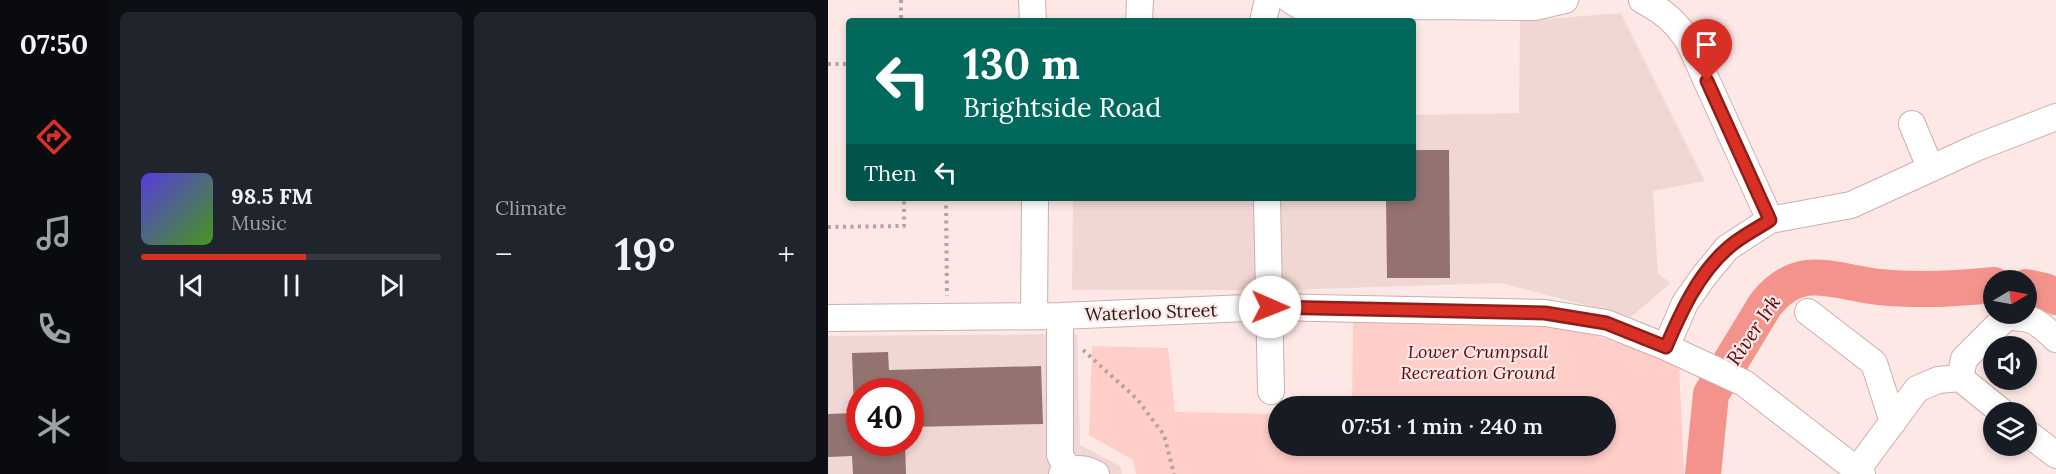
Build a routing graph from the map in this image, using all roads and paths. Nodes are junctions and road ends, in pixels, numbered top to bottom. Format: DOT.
graph roads {
  1 [pos="901,0"];
  2 [pos="1032,0"];
  3 [pos="1140,0"];
  4 [pos="1268,0"];
  5 [pos="1290,0"];
  6 [pos="1565,0"];
  7 [pos="1642,0"];
  8 [pos="1427,3"];
  9 [pos="902,18"];
  10 [pos="1033,18"];
  11 [pos="1139,18"];
  12 [pos="1264,18"];
  13 [pos="828,64"];
  14 [pos="846,64"];
  15 [pos="2056,117"];
  16 [pos="1912,124"];
  17 [pos="1930,167"];
  18 [pos="904,201"];
  19 [pos="946,201"];
  20 [pos="1035,201"];
  21 [pos="1267,201"];
  22 [pos="1770,220"];
  23 [pos="828,227"];
  24 [pos="1270,307"];
  25 [pos="1809,312"];
  26 [pos="1034,316"];
  27 [pos="1060,316"];
  28 [pos="948,317"];
  29 [pos="828,318"];
  30 [pos="2056,339"];
  31 [pos="1666,347"];
  32 [pos="1081,348"];
  33 [pos="1960,378"];
  34 [pos="1270,392"];
  35 [pos="1990,402"];
  36 [pos="1893,422"];
  37 [pos="2037,440"];
  38 [pos="2056,455"];
  39 [pos="1065,472"];
  40 [pos="1860,472"];
  41 [pos="1096,474"];
  42 [pos="1174,474"];
  1 -- 9 [label="path"];
  2 -- 10 [label="street"];
  3 -- 11 [label="street"];
  4 -- 12 [label="street"];
  5 -- 8 [label="street"];
  6 -- 8 [label="street"];
  7 -- 22 [label="street"];
  13 -- 14 [label="path"];
  15 -- 17 [label="street"];
  16 -- 17 [label="street"];
  17 -- 22 [label="street"];
  18 -- 23 [label="path"];
  19 -- 28 [label="path"];
  20 -- 26 [label="street"];
  21 -- 24 [label="street"];
  22 -- 31 [label="street"];
  24 -- 27 [label="street, Waterloo Street"];
  24 -- 31 [label="street, Waterloo Street"];
  24 -- 34 [label="street"];
  25 -- 36 [label="street"];
  26 -- 27 [label="street, Waterloo Street"];
  26 -- 28 [label="street, Waterloo Street"];
  27 -- 39 [label="street"];
  28 -- 29 [label="street, Waterloo Street"];
  30 -- 33 [label="street"];
  31 -- 40 [label="street, Waterloo Street"];
  32 -- 42 [label="path"];
  33 -- 35 [label="street"];
  33 -- 36 [label="street"];
  36 -- 40 [label="street"];
  37 -- 38 [label="street"];
  39 -- 41 [label="street"];
}
